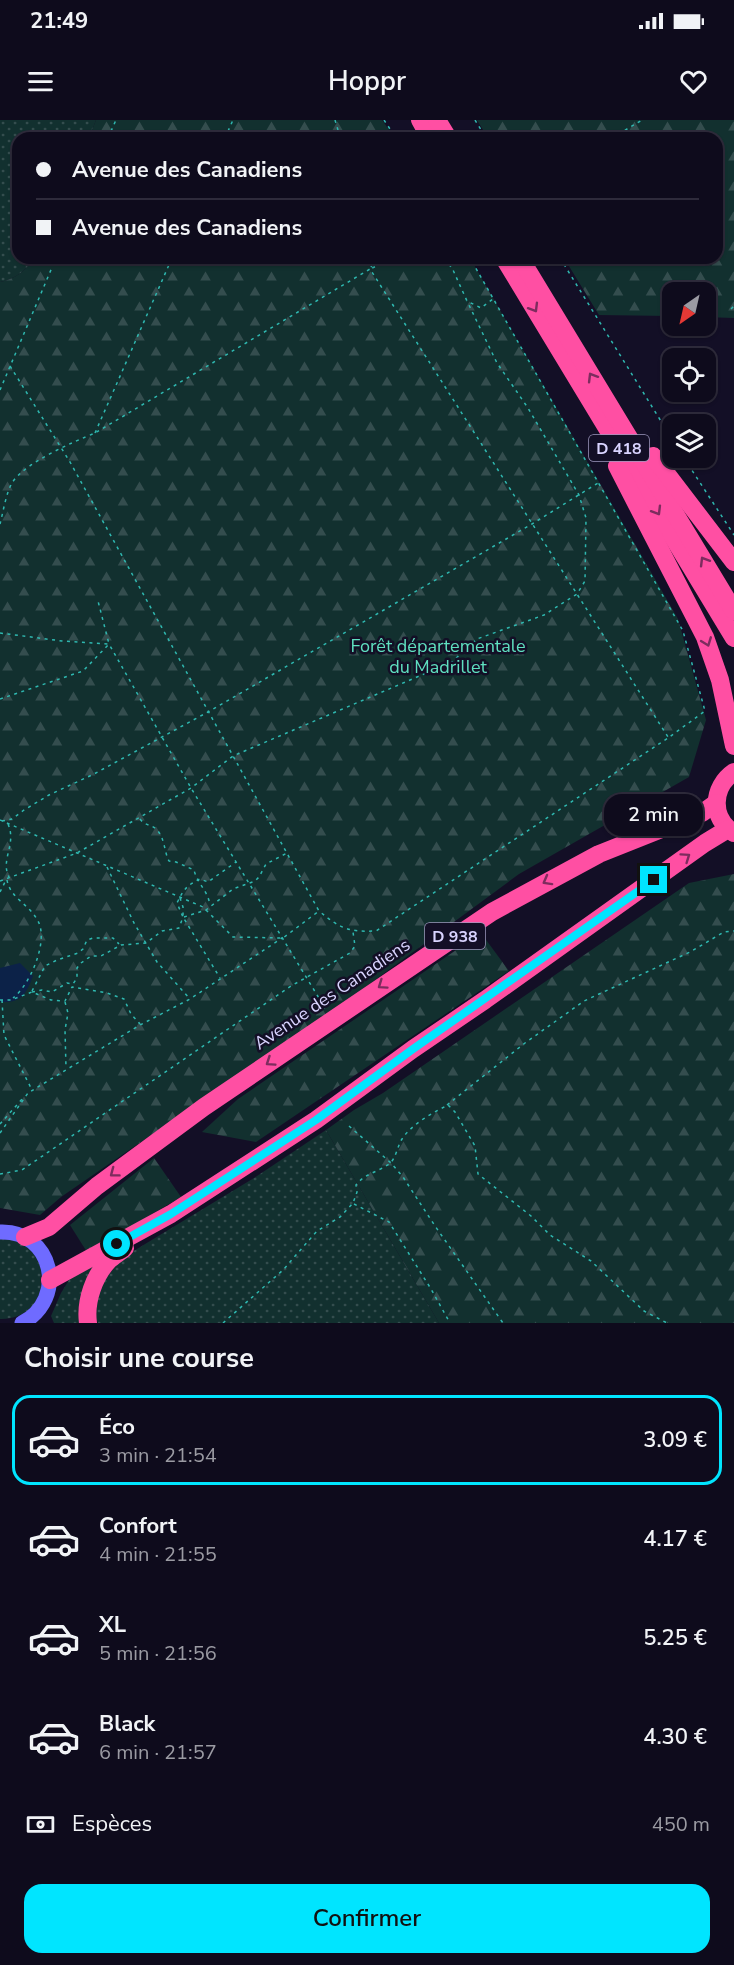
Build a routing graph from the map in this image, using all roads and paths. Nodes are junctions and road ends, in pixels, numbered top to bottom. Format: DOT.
graph roads {
  1 [pos="642,120"];
  2 [pos="622,132"];
  3 [pos="53,264"];
  4 [pos="169,264"];
  5 [pos="373,264"];
  6 [pos="381,264"];
  7 [pos="449,264"];
  8 [pos="473,264"];
  9 [pos="508,264"];
  10 [pos="524,264"];
  11 [pos="564,264"];
  12 [pos="370,269"];
  13 [pos="493,299"];
  14 [pos="467,301"];
  15 [pos="734,306"];
  16 [pos="731,309"];
  17 [pos="10,366"];
  18 [pos="0,390"];
  19 [pos="604,398"];
  20 [pos="602,419"];
  21 [pos="662,423"];
  22 [pos="95,433"];
  23 [pos="61,448"];
  24 [pos="690,468"];
  25 [pos="599,483"];
  26 [pos="579,495"];
  27 [pos="0,524"];
  28 [pos="532,524"];
  29 [pos="734,535"];
  30 [pos="734,562"];
  31 [pos="577,594"];
  32 [pos="98,601"];
  33 [pos="734,611"];
  34 [pos="0,633"];
  35 [pos="734,638"];
  36 [pos="109,644"];
  37 [pos="0,699"];
  38 [pos="208,712"];
  39 [pos="162,736"];
  40 [pos="668,738"];
  41 [pos="734,746"];
  42 [pos="233,756"];
  43 [pos="734,772"];
  44 [pos="191,788"];
  45 [pos="716,803"];
  46 [pos="140,817"];
  47 [pos="1,821"];
  48 [pos="8,824"];
  49 [pos="731,831"];
  50 [pos="287,853"];
  51 [pos="77,854"];
  52 [pos="236,862"];
  53 [pos="106,866"];
  54 [pos="8,878"];
  55 [pos="197,880"];
  56 [pos="0,881"];
  57 [pos="249,883"];
  58 [pos="0,892"];
  59 [pos="180,897"];
  60 [pos="210,906"];
  61 [pos="206,910"];
  62 [pos="319,911"];
  63 [pos="183,917"];
  64 [pos="353,932"];
  65 [pos="734,932"];
  66 [pos="283,938"];
  67 [pos="146,943"];
  68 [pos="121,945"];
  69 [pos="306,976"];
  70 [pos="221,979"];
  71 [pos="32,992"];
  72 [pos="1,999"];
  73 [pos="190,999"];
  74 [pos="11,1000"];
  75 [pos="65,1001"];
  76 [pos="328,1012"];
  77 [pos="140,1025"];
  78 [pos="66,1068"];
  79 [pos="32,1090"];
  80 [pos="27,1093"];
  81 [pos="447,1106"];
  82 [pos="0,1124"];
  83 [pos="349,1126"];
  84 [pos="0,1133"];
  85 [pos="391,1163"];
  86 [pos="0,1174"];
  87 [pos="353,1203"];
  88 [pos="171,1214"];
  89 [pos="0,1232"];
  90 [pos="25,1237"];
  91 [pos="50,1280"];
  92 [pos="43,1317"];
  93 [pos="22,1323"];
  94 [pos="88,1323"];
  95 [pos="223,1323"];
  96 [pos="450,1323"];
  97 [pos="503,1323"];
  98 [pos="667,1323"];
  1 -- 2 [label="path"];
  3 -- 17 [label="path"];
  4 -- 22 [label="path"];
  5 -- 12 [label="path"];
  6 -- 12 [label="path"];
  7 -- 14 [label="path"];
  8 -- 13 [label="path"];
  9 -- 20 [label="highway, D 418, one-way"];
  19 -- 10 [label="highway, D 418, one-way"];
  11 -- 21 [label="path"];
  12 -- 22 [label="path"];
  12 -- 28 [label="path"];
  13 -- 14 [label="path"];
  13 -- 25 [label="path"];
  14 -- 26 [label="path"];
  15 -- 16 [label="path"];
  17 -- 18 [label="path"];
  17 -- 23 [label="path"];
  19 -- 30 [label="highway"];
  33 -- 19 [label="highway, D 418, one-way"];
  20 -- 35 [label="highway, D 418, one-way"];
  20 -- 41 [label="highway, one-way"];
  22 -- 23 [label="path"];
  23 -- 27 [label="path"];
  23 -- 38 [label="path"];
  24 -- 29 [label="path"];
  25 -- 26 [label="path"];
  25 -- 40 [label="path"];
  26 -- 28 [label="path"];
  26 -- 31 [label="path"];
  28 -- 31 [label="path"];
  28 -- 38 [label="path"];
  31 -- 40 [label="path"];
  31 -- 42 [label="path"];
  32 -- 36 [label="path"];
  34 -- 36 [label="path"];
  36 -- 37 [label="path"];
  36 -- 39 [label="path"];
  38 -- 39 [label="path"];
  38 -- 42 [label="path"];
  39 -- 44 [label="path"];
  39 -- 47 [label="path"];
  40 -- 64 [label="path"];
  42 -- 44 [label="path"];
  42 -- 50 [label="path"];
  43 -- 45 [label="highway"];
  44 -- 46 [label="path"];
  44 -- 52 [label="path"];
  45 -- 49 [label="highway"];
  45 -- 90 [label="highway, Avenue des Canadiens / D 938, one-way"];
  46 -- 51 [label="path"];
  46 -- 55 [label="path"];
  47 -- 48 [label="path"];
  48 -- 51 [label="path"];
  48 -- 54 [label="path"];
  88 -- 49 [label="highway, one-way"];
  50 -- 57 [label="path"];
  50 -- 62 [label="path"];
  51 -- 53 [label="path"];
  51 -- 54 [label="path"];
  52 -- 55 [label="path"];
  52 -- 57 [label="path"];
  53 -- 59 [label="path"];
  53 -- 67 [label="path"];
  54 -- 56 [label="path"];
  54 -- 58 [label="path"];
  54 -- 74 [label="path"];
  55 -- 59 [label="path"];
  55 -- 60 [label="path"];
  57 -- 60 [label="path"];
  57 -- 66 [label="path"];
  59 -- 61 [label="path"];
  59 -- 63 [label="path"];
  59 -- 63 [label="path"];
  60 -- 61 [label="path"];
  61 -- 63 [label="path"];
  61 -- 66 [label="path"];
  62 -- 64 [label="path"];
  62 -- 66 [label="path"];
  63 -- 67 [label="path"];
  63 -- 70 [label="path"];
  64 -- 69 [label="path"];
  65 -- 81 [label="path"];
  66 -- 69 [label="path"];
  66 -- 70 [label="path"];
  67 -- 68 [label="path"];
  67 -- 73 [label="path"];
  68 -- 71 [label="path"];
  68 -- 71 [label="path"];
  69 -- 76 [label="path"];
  69 -- 86 [label="path"];
  70 -- 73 [label="path"];
  71 -- 74 [label="path"];
  71 -- 75 [label="path"];
  72 -- 74 [label="path"];
  72 -- 79 [label="path"];
  73 -- 77 [label="path"];
  75 -- 77 [label="path"];
  75 -- 78 [label="path"];
  77 -- 78 [label="path"];
  78 -- 79 [label="path"];
  79 -- 80 [label="path"];
  80 -- 82 [label="path"];
  80 -- 84 [label="path"];
  81 -- 85 [label="path"];
  81 -- 98 [label="path"];
  83 -- 85 [label="path"];
  85 -- 87 [label="path"];
  85 -- 97 [label="path"];
  87 -- 95 [label="path"];
  87 -- 96 [label="path"];
  88 -- 91 [label="highway"];
  88 -- 94 [label="highway"];
  89 -- 90 [label="main road"];
  90 -- 91 [label="main road"];
  91 -- 92 [label="main road"];
  92 -- 93 [label="main road"];
}
